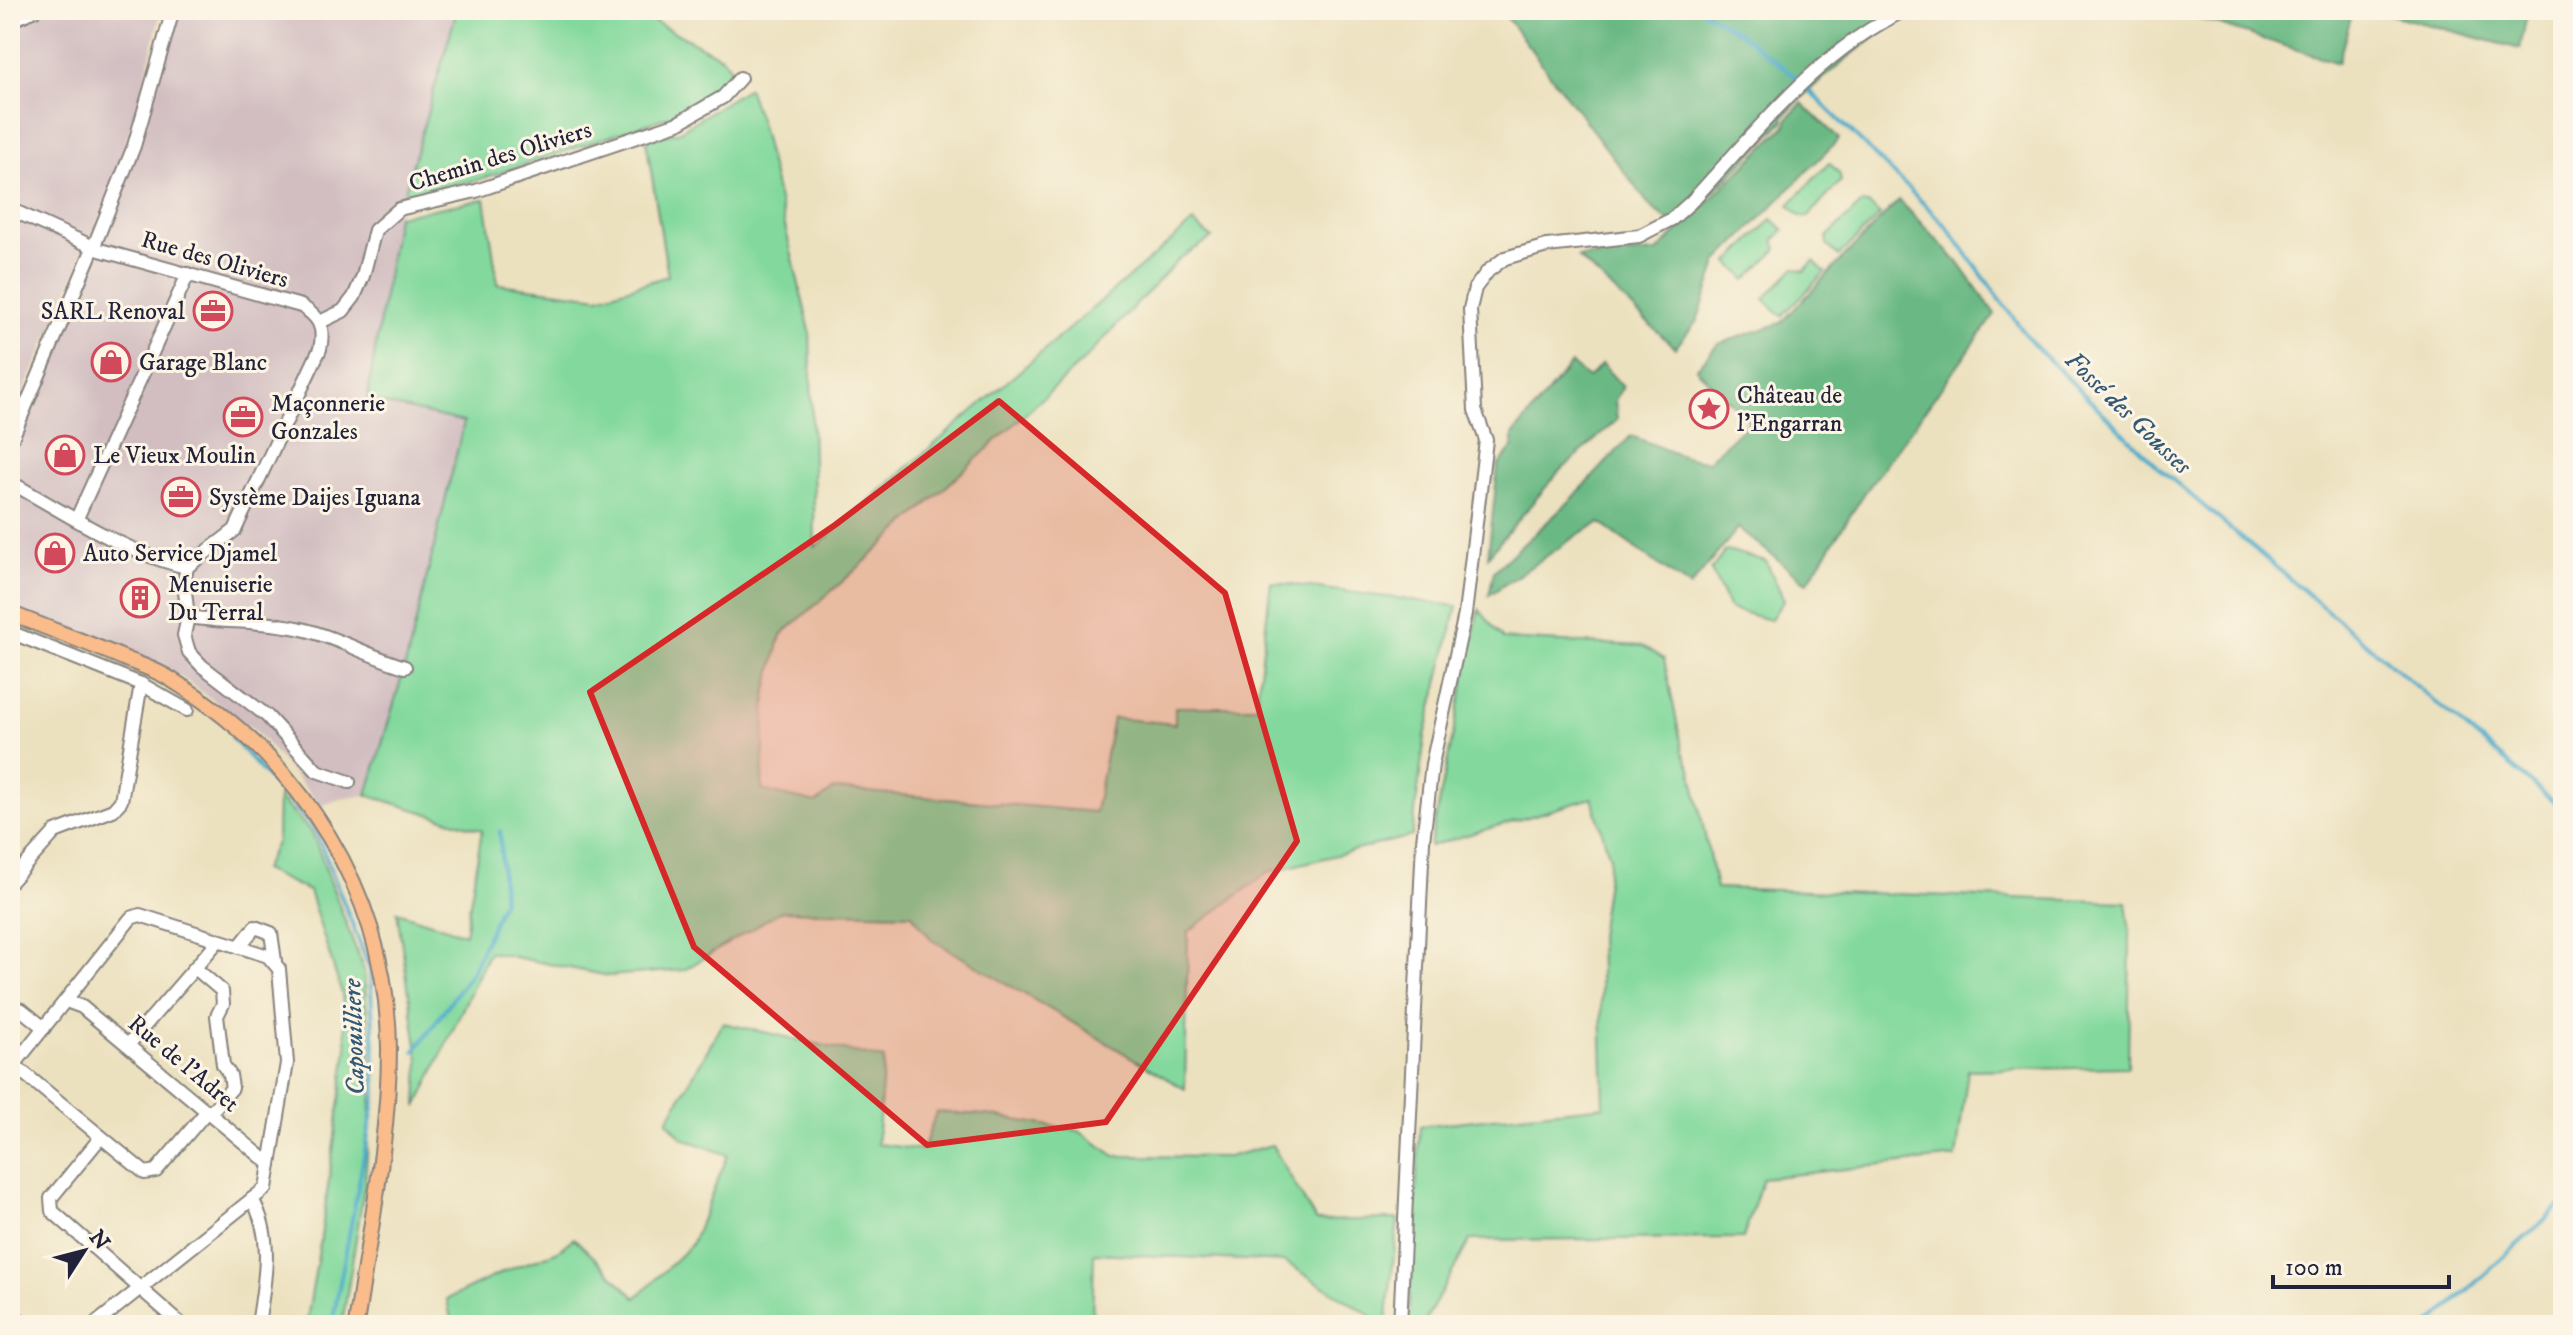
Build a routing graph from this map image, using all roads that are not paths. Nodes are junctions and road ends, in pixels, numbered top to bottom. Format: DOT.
graph roads {
  1 [pos="35,10"];
  2 [pos="173,10"];
  3 [pos="1905,10"];
  4 [pos="10,21"];
  5 [pos="740,78"];
  6 [pos="10,209"];
  7 [pos="94,246"];
  8 [pos="188,274"];
  9 [pos="320,322"];
  10 [pos="10,443"];
  11 [pos="10,482"];
  12 [pos="77,518"];
  13 [pos="187,567"];
  14 [pos="10,613"];
  15 [pos="188,617"];
  16 [pos="10,632"];
  17 [pos="405,667"];
  18 [pos="141,684"];
  19 [pos="187,710"];
  20 [pos="349,782"];
  21 [pos="10,882"];
  22 [pos="218,941"];
  23 [pos="239,947"];
  24 [pos="275,961"];
  25 [pos="195,968"];
  26 [pos="66,1001"];
  27 [pos="10,1006"];
  28 [pos="44,1028"];
  29 [pos="128,1045"];
  30 [pos="12,1067"];
  31 [pos="208,1112"];
  32 [pos="101,1137"];
  33 [pos="270,1164"];
  34 [pos="252,1199"];
  35 [pos="140,1288"];
  36 [pos="10,1314"];
  37 [pos="28,1325"];
  38 [pos="94,1325"];
  39 [pos="182,1325"];
  40 [pos="258,1325"];
  41 [pos="356,1325"];
  42 [pos="1400,1325"];
  1 -- 4 [label="street"];
  2 -- 7 [label="street"];
  3 -- 42 [label="street"];
  5 -- 9 [label="street, Chemin des Oliviers"];
  6 -- 7 [label="street, Rue des Oliviers"];
  7 -- 8 [label="street, Rue des Oliviers"];
  7 -- 10 [label="street"];
  8 -- 9 [label="street, Rue des Oliviers"];
  8 -- 12 [label="street"];
  9 -- 13 [label="street"];
  11 -- 12 [label="street"];
  12 -- 13 [label="street"];
  13 -- 15 [label="street"];
  14 -- 41 [label="main road"];
  15 -- 17 [label="street"];
  15 -- 20 [label="street"];
  16 -- 18 [label="street"];
  18 -- 19 [label="street"];
  18 -- 21 [label="street"];
  22 -- 23 [label="street"];
  22 -- 25 [label="street"];
  22 -- 26 [label="street"];
  23 -- 24 [label="street"];
  23 -- 24 [label="street"];
  24 -- 33 [label="street"];
  25 -- 29 [label="street"];
  25 -- 31 [label="street"];
  26 -- 28 [label="street"];
  26 -- 29 [label="street, Rue de l'Adret"];
  27 -- 28 [label="street"];
  28 -- 30 [label="street"];
  29 -- 31 [label="street, Rue de l'Adret"];
  30 -- 32 [label="street"];
  31 -- 32 [label="street"];
  31 -- 33 [label="street, Rue de l'Adret"];
  32 -- 35 [label="street"];
  33 -- 34 [label="street"];
  34 -- 35 [label="street"];
  34 -- 40 [label="street"];
  35 -- 38 [label="street"];
  35 -- 39 [label="street"];
  36 -- 37 [label="street"];
}
